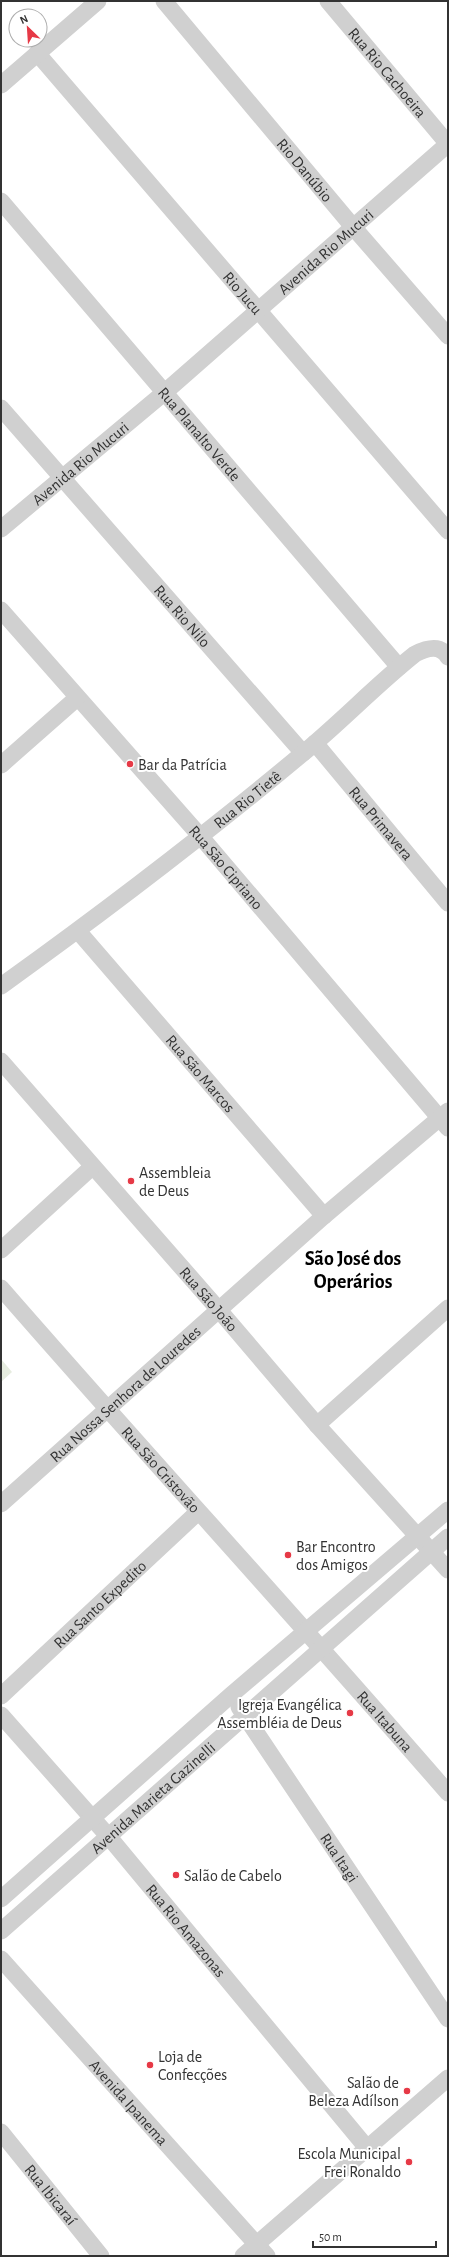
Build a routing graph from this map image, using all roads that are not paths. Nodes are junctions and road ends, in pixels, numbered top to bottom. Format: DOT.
graph roads {
  1 [pos="98,1"];
  2 [pos="164,1"];
  3 [pos="328,1"];
  4 [pos="37,53"];
  5 [pos="1,85"];
  6 [pos="448,144"];
  7 [pos="1,201"];
  8 [pos="354,228"];
  9 [pos="259,311"];
  10 [pos="448,336"];
  11 [pos="165,392"];
  12 [pos="1,408"];
  13 [pos="62,479"];
  14 [pos="1,530"];
  15 [pos="448,532"];
  16 [pos="1,610"];
  17 [pos="448,657"];
  18 [pos="399,667"];
  19 [pos="77,698"];
  20 [pos="309,748"];
  21 [pos="1,765"];
  22 [pos="201,836"];
  23 [pos="448,903"];
  24 [pos="78,931"];
  25 [pos="1,986"];
  26 [pos="1,1061"];
  27 [pos="445,1119"];
  28 [pos="92,1167"];
  29 [pos="324,1216"];
  30 [pos="1,1250"];
  31 [pos="1,1288"];
  32 [pos="448,1308"];
  33 [pos="220,1310"];
  34 [pos="107,1410"];
  35 [pos="317,1425"];
  36 [pos="1,1504"];
  37 [pos="448,1510"];
  38 [pos="198,1512"];
  39 [pos="418,1537"];
  40 [pos="448,1538"];
  41 [pos="432,1551"];
  42 [pos="448,1570"];
  43 [pos="306,1630"];
  44 [pos="323,1648"];
  45 [pos="231,1695"];
  46 [pos="1,1696"];
  47 [pos="1,1715"];
  48 [pos="245,1716"];
  49 [pos="448,1793"];
  50 [pos="92,1819"];
  51 [pos="109,1837"];
  52 [pos="1,1899"];
  53 [pos="1,1931"];
  54 [pos="1,1959"];
  55 [pos="448,2019"];
  56 [pos="448,2078"];
  57 [pos="1,2132"];
  58 [pos="367,2148"];
  59 [pos="262,2250"];
  60 [pos="101,2256"];
  61 [pos="243,2256"];
  1 -- 4 [label="street"];
  2 -- 8 [label="street, Rio Danúbio"];
  3 -- 6 [label="street, Rua Rio Cachoeira"];
  4 -- 5 [label="street"];
  4 -- 9 [label="street, Rio Jucu"];
  6 -- 8 [label="street, Avenida Rio Mucuri"];
  7 -- 11 [label="street, Rua Planalto Verde"];
  8 -- 9 [label="street, Avenida Rio Mucuri"];
  8 -- 10 [label="street, Rio Danúbio"];
  9 -- 11 [label="street, Avenida Rio Mucuri"];
  9 -- 15 [label="street, Rio Jucu"];
  11 -- 13 [label="street, Avenida Rio Mucuri"];
  11 -- 18 [label="street, Rua Planalto Verde"];
  12 -- 13 [label="street, Rua Rio Nilo"];
  13 -- 14 [label="street, Avenida Rio Mucuri"];
  13 -- 20 [label="street, Rua Rio Nilo"];
  16 -- 19 [label="street, Rua São Cipriano"];
  17 -- 18 [label="street, Rua Rio Tietê"];
  18 -- 20 [label="street, Rua Rio Tietê"];
  19 -- 21 [label="street"];
  19 -- 22 [label="street, Rua São Cipriano"];
  20 -- 22 [label="street, Rua Rio Tietê"];
  20 -- 23 [label="street, Rua Primavera"];
  22 -- 24 [label="street, Rua Rio Tietê"];
  22 -- 27 [label="street, Rua São Cipriano"];
  24 -- 25 [label="street, Rua Rio Tietê"];
  24 -- 29 [label="street, Rua São Marcos"];
  26 -- 28 [label="street, Rua São João"];
  27 -- 29 [label="street, Rua Nossa Senhora de Louredes"];
  28 -- 30 [label="street"];
  28 -- 33 [label="street, Rua São João"];
  29 -- 33 [label="street, Rua Nossa Senhora de Louredes"];
  31 -- 34 [label="street, Rua São Cristovão"];
  32 -- 35 [label="street"];
  33 -- 34 [label="street, Rua Nossa Senhora de Louredes"];
  33 -- 35 [label="street, Rua São João"];
  34 -- 36 [label="street, Rua Nossa Senhora de Louredes"];
  34 -- 38 [label="street, Rua São Cristovão"];
  35 -- 39 [label="street, Rua São João"];
  37 -- 39 [label="street, Avenida Marieta Gazinelli"];
  38 -- 43 [label="street, Rua São Cristovão"];
  38 -- 46 [label="street, Rua Santo Expedito"];
  39 -- 41 [label="street, Rua São João"];
  39 -- 43 [label="street, Avenida Marieta Gazinelli"];
  40 -- 41 [label="street, Avenida Marieta Gazinelli"];
  41 -- 42 [label="street, Rua São João"];
  41 -- 44 [label="street, Avenida Marieta Gazinelli"];
  43 -- 44 [label="street, Rua São Cristovão"];
  43 -- 45 [label="street, Avenida Marieta Gazinelli"];
  44 -- 48 [label="street, Avenida Marieta Gazinelli"];
  44 -- 49 [label="street, Rua Itabuna"];
  45 -- 48 [label="street, Rua Itagi"];
  45 -- 50 [label="street, Avenida Marieta Gazinelli"];
  47 -- 50 [label="street, Rua Rio Amazonas"];
  48 -- 51 [label="street, Avenida Marieta Gazinelli"];
  48 -- 55 [label="street, Rua Itagi"];
  50 -- 51 [label="street, Rua Rio Amazonas"];
  50 -- 52 [label="street, Avenida Marieta Gazinelli"];
  51 -- 53 [label="street, Avenida Marieta Gazinelli"];
  51 -- 58 [label="street, Rua Rio Amazonas"];
  54 -- 59 [label="street, Avenida Ipanema"];
  56 -- 58 [label="street"];
  57 -- 60 [label="street, Rua Ibicaraí"];
  58 -- 59 [label="street"];
  59 -- 61 [label="street"];
}
